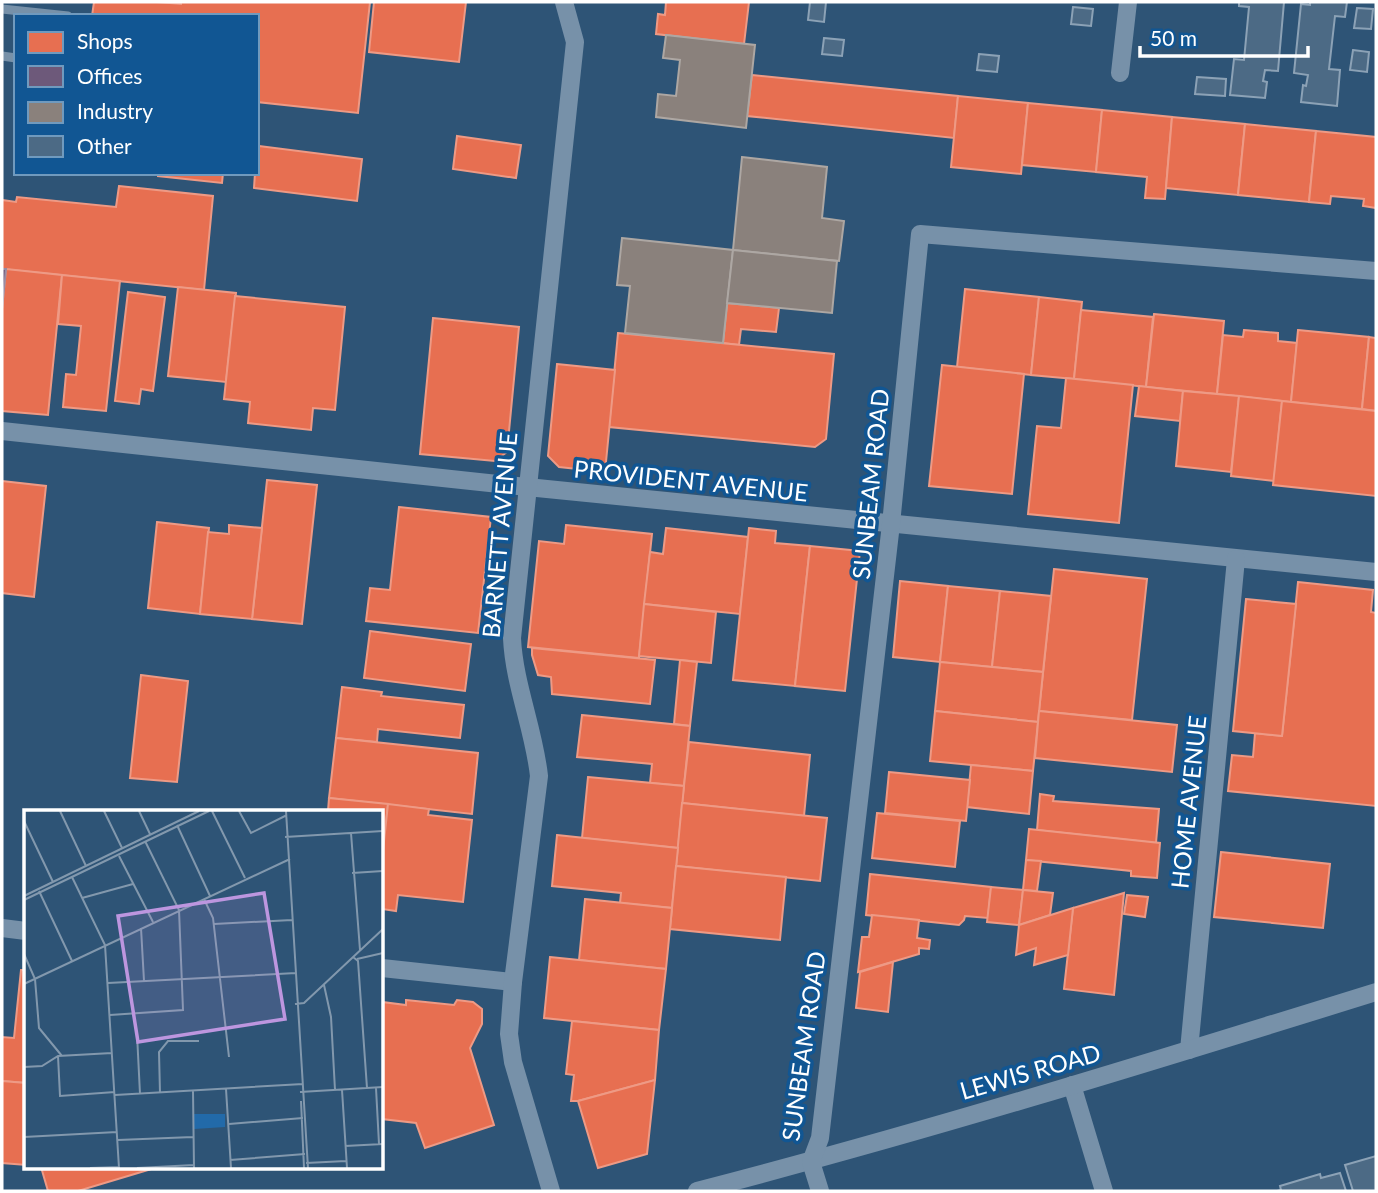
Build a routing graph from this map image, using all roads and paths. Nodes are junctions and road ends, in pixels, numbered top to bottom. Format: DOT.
graph roads {
  1 [pos="564,2"];
  2 [pos="1128,2"];
  3 [pos="2,9"];
  4 [pos="49,14"];
  5 [pos="1120,74"];
  6 [pos="1376,271"];
  7 [pos="2,431"];
  8 [pos="527,487"];
  9 [pos="891,524"];
  10 [pos="1236,559"];
  11 [pos="1376,572"];
  12 [pos="2,928"];
  13 [pos="24,931"];
  14 [pos="383,968"];
  15 [pos="513,982"];
  16 [pos="1376,992"];
  17 [pos="1189,1050"];
  18 [pos="1072,1085"];
  19 [pos="811,1162"];
  20 [pos="551,1191"];
  21 [pos="696,1191"];
  22 [pos="820,1191"];
  23 [pos="1104,1191"];
  1 -- 8 [label="street, BARNETT AVENUE"];
  2 -- 5 [label="street"];
  3 -- 4 [label="lane"];
  6 -- 9 [label="street, SUNBEAM ROAD"];
  7 -- 8 [label="street, PROVIDENT AVENUE"];
  8 -- 9 [label="street, PROVIDENT AVENUE"];
  8 -- 15 [label="street, BARNETT AVENUE"];
  9 -- 10 [label="street, PROVIDENT AVENUE"];
  9 -- 19 [label="street, SUNBEAM ROAD"];
  10 -- 11 [label="street, PROVIDENT AVENUE"];
  10 -- 17 [label="street, HOME AVENUE"];
  12 -- 13 [label="street"];
  14 -- 15 [label="street"];
  15 -- 20 [label="street, BARNETT AVENUE"];
  16 -- 17 [label="street, LEWIS ROAD"];
  17 -- 18 [label="street, LEWIS ROAD"];
  18 -- 19 [label="street, LEWIS ROAD"];
  18 -- 23 [label="street"];
  19 -- 21 [label="street, LEWIS ROAD"];
  19 -- 22 [label="street, SUNBEAM ROAD"];
}
